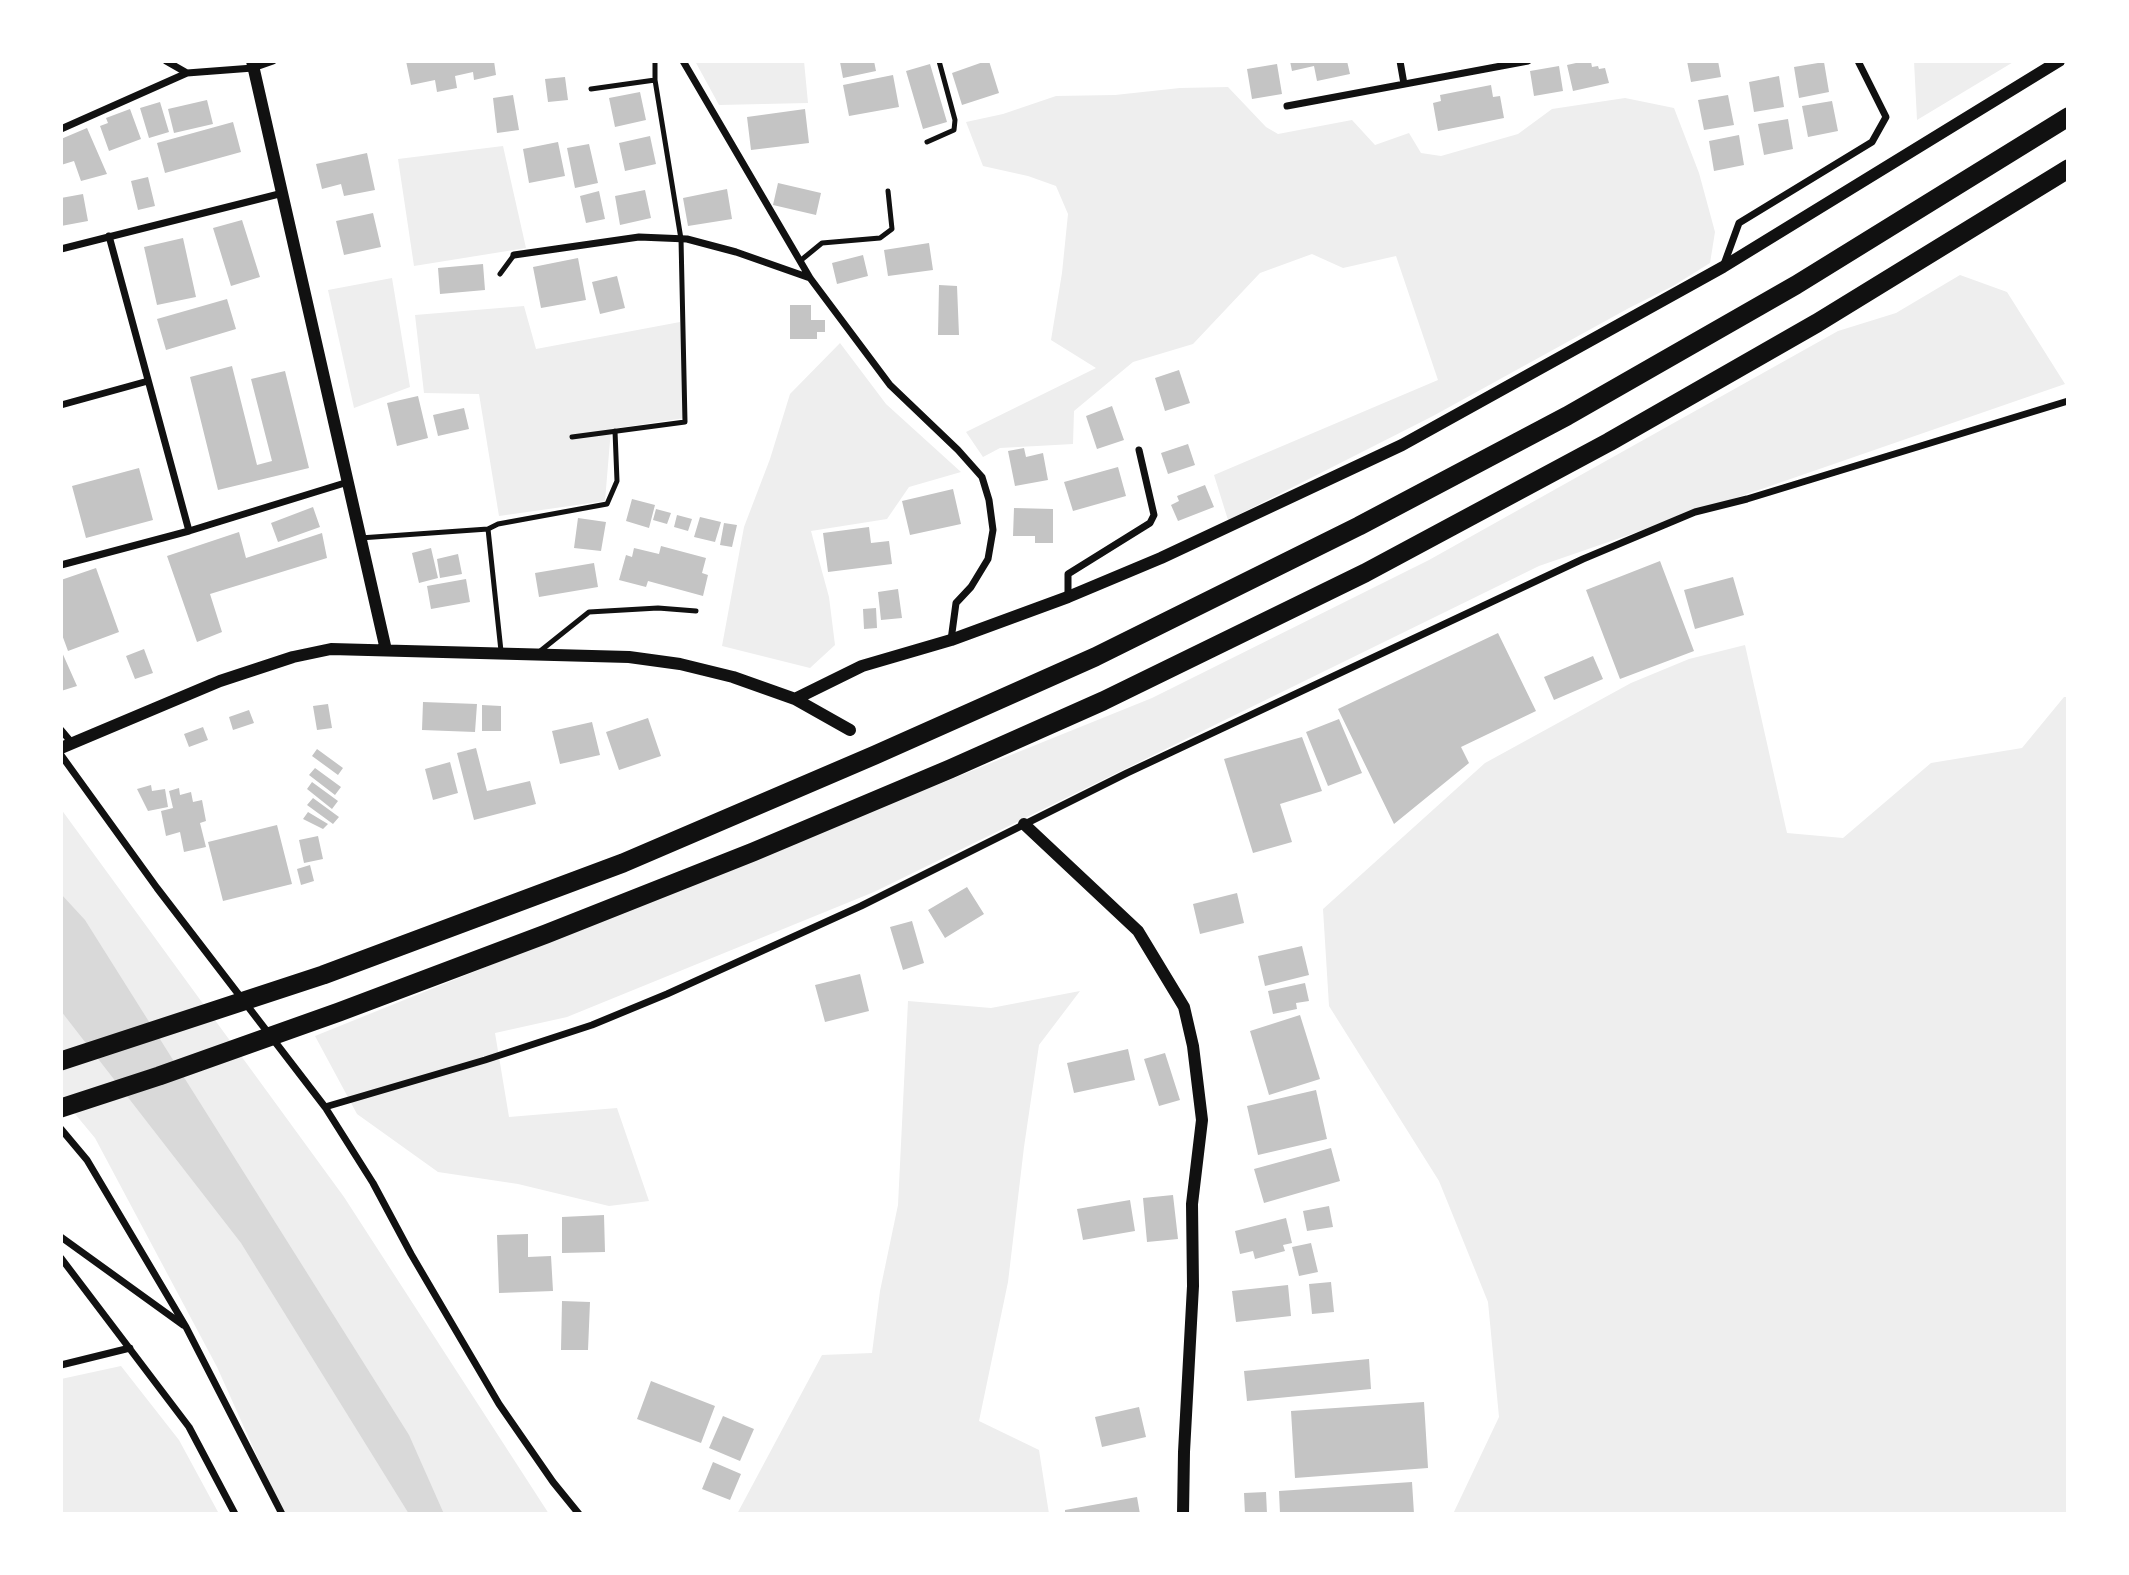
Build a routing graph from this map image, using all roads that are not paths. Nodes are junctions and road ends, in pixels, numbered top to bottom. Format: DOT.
graph roads {
  1 [pos="166,61"];
  2 [pos="273,61"];
  3 [pos="655,61"];
  4 [pos="683,61"];
  5 [pos="939,61"];
  6 [pos="1400,61"];
  7 [pos="1528,61"];
  8 [pos="1858,61"];
  9 [pos="2059,61"];
  10 [pos="253,64"];
  11 [pos="187,73"];
  12 [pos="655,80"];
  13 [pos="1404,84"];
  14 [pos="591,89"];
  15 [pos="1287,106"];
  16 [pos="2068,117"];
  17 [pos="61,129"];
  18 [pos="927,142"];
  19 [pos="2068,169"];
  20 [pos="888,191"];
  21 [pos="283,192"];
  22 [pos="109,236"];
  23 [pos="681,239"];
  24 [pos="61,248"];
  25 [pos="514,255"];
  26 [pos="800,261"];
  27 [pos="1723,267"];
  28 [pos="500,274"];
  29 [pos="810,278"];
  30 [pos="148,381"];
  31 [pos="2068,401"];
  32 [pos="61,405"];
  33 [pos="615,431"];
  34 [pos="572,437"];
  35 [pos="1139,450"];
  36 [pos="348,482"];
  37 [pos="488,529"];
  38 [pos="189,531"];
  39 [pos="360,538"];
  40 [pos="61,565"];
  41 [pos="1068,597"];
  42 [pos="696,611"];
  43 [pos="951,640"];
  44 [pos="386,650"];
  45 [pos="502,653"];
  46 [pos="537,654"];
  47 [pos="795,699"];
  48 [pos="61,730"];
  49 [pos="850,730"];
  50 [pos="67,746"];
  51 [pos="61,755"];
  52 [pos="1024,824"];
  53 [pos="61,1061"];
  54 [pos="325,1107"];
  55 [pos="61,1108"];
  56 [pos="61,1129"];
  57 [pos="61,1237"];
  58 [pos="61,1258"];
  59 [pos="186,1327"];
  60 [pos="130,1348"];
  61 [pos="61,1365"];
  62 [pos="234,1514"];
  63 [pos="282,1514"];
  64 [pos="579,1514"];
  65 [pos="1183,1514"];
  1 -- 11 [label="street"];
  2 -- 10 [label="street"];
  3 -- 12 [label="lane"];
  4 -- 26 [label="street"];
  5 -- 18 [label="lane"];
  6 -- 13 [label="street"];
  7 -- 13 [label="street"];
  8 -- 27 [label="street"];
  9 -- 27 [label="street"];
  10 -- 11 [label="street"];
  10 -- 21 [label="street"];
  11 -- 17 [label="street"];
  12 -- 14 [label="lane"];
  12 -- 23 [label="lane"];
  13 -- 15 [label="street"];
  16 -- 53 [label="highway"];
  19 -- 55 [label="highway"];
  20 -- 26 [label="lane"];
  21 -- 22 [label="street"];
  21 -- 36 [label="street"];
  22 -- 24 [label="street"];
  22 -- 30 [label="street"];
  23 -- 25 [label="street"];
  23 -- 29 [label="street"];
  23 -- 33 [label="lane"];
  25 -- 28 [label="lane"];
  26 -- 29 [label="street"];
  27 -- 41 [label="street"];
  29 -- 43 [label="street"];
  30 -- 32 [label="street"];
  30 -- 38 [label="street"];
  31 -- 52 [label="street"];
  33 -- 34 [label="lane"];
  33 -- 37 [label="lane"];
  35 -- 41 [label="street"];
  36 -- 38 [label="street"];
  36 -- 39 [label="street"];
  37 -- 39 [label="lane"];
  37 -- 45 [label="lane"];
  38 -- 40 [label="street"];
  39 -- 44 [label="street"];
  41 -- 43 [label="street"];
  42 -- 46 [label="lane"];
  43 -- 47 [label="street"];
  44 -- 45 [label="street"];
  44 -- 50 [label="street"];
  45 -- 46 [label="street"];
  46 -- 47 [label="street"];
  47 -- 49 [label="street"];
  48 -- 50 [label="street"];
  51 -- 54 [label="street"];
  52 -- 54 [label="street"];
  52 -- 65 [label="street"];
  54 -- 64 [label="street"];
  56 -- 59 [label="street"];
  57 -- 59 [label="street"];
  58 -- 60 [label="street"];
  59 -- 63 [label="street"];
  60 -- 61 [label="street"];
  60 -- 62 [label="street"];
}
